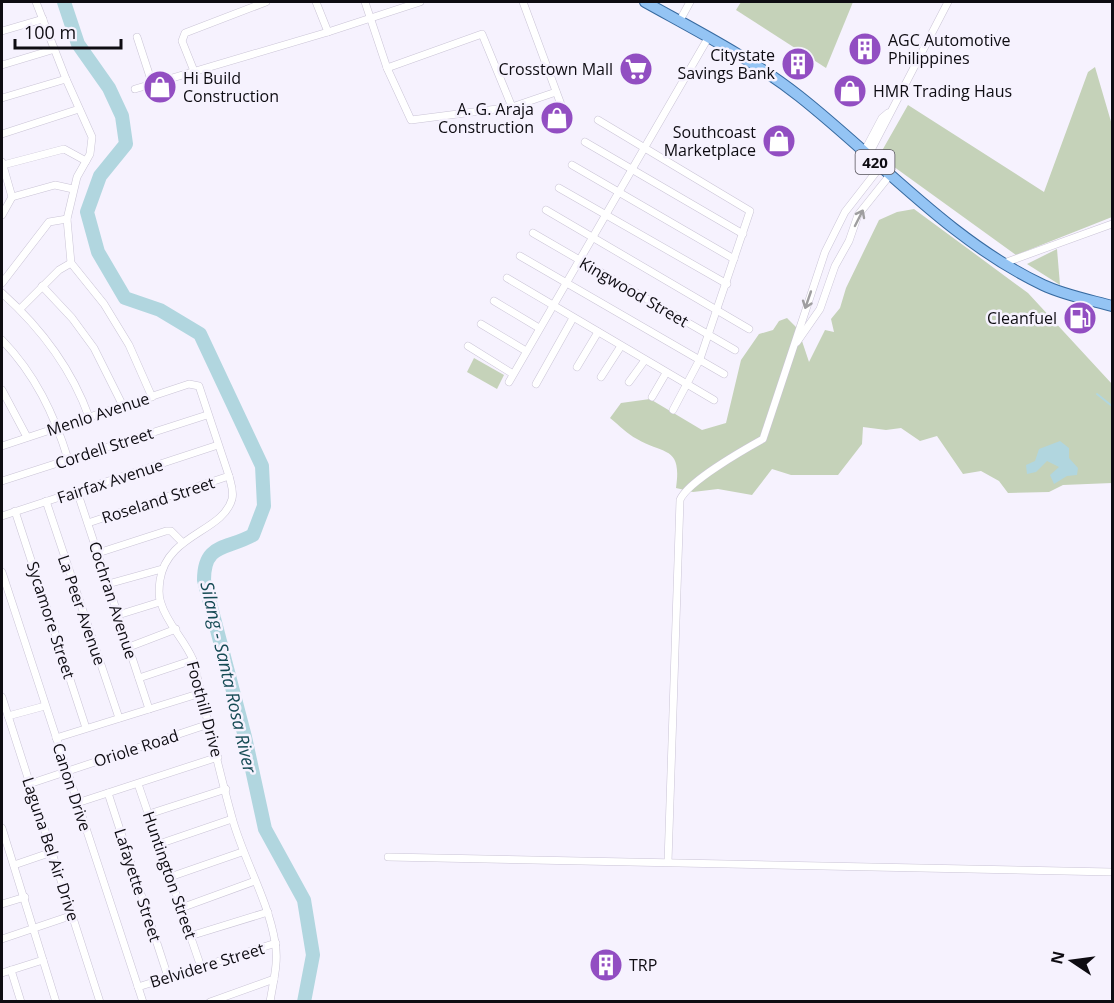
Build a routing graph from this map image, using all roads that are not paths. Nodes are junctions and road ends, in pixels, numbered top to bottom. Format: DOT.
graph roads {
  1 [pos="36,2"];
  2 [pos="266,2"];
  3 [pos="316,2"];
  4 [pos="365,2"];
  5 [pos="420,2"];
  6 [pos="523,2"];
  7 [pos="645,2"];
  8 [pos="690,2"];
  9 [pos="948,2"];
  10 [pos="43,19"];
  11 [pos="372,19"];
  12 [pos="679,22"];
  13 [pos="2,31"];
  14 [pos="328,32"];
  15 [pos="137,37"];
  16 [pos="708,38"];
  17 [pos="55,49"];
  18 [pos="2,65"];
  19 [pos="387,68"];
  20 [pos="194,71"];
  21 [pos="66,79"];
  22 [pos="152,83"];
  23 [pos="135,89"];
  24 [pos="556,92"];
  25 [pos="2,98"];
  26 [pos="512,107"];
  27 [pos="79,109"];
  28 [pos="566,118"];
  29 [pos="598,120"];
  30 [pos="2,134"];
  31 [pos="585,142"];
  32 [pos="644,146"];
  33 [pos="866,154"];
  34 [pos="86,161"];
  35 [pos="2,163"];
  36 [pos="572,165"];
  37 [pos="880,167"];
  38 [pos="630,169"];
  39 [pos="890,175"];
  40 [pos="559,188"];
  41 [pos="74,189"];
  42 [pos="617,192"];
  43 [pos="12,197"];
  44 [pos="546,210"];
  45 [pos="604,214"];
  46 [pos="2,215"];
  47 [pos="67,219"];
  48 [pos="1113,224"];
  49 [pos="533,233"];
  50 [pos="743,234"];
  51 [pos="591,237"];
  52 [pos="520,256"];
  53 [pos="734,259"];
  54 [pos="578,260"];
  55 [pos="71,263"];
  56 [pos="1004,263"];
  57 [pos="507,278"];
  58 [pos="2,283"];
  59 [pos="566,283"];
  60 [pos="727,284"];
  61 [pos="42,286"];
  62 [pos="2,293"];
  63 [pos="494,301"];
  64 [pos="552,305"];
  65 [pos="1113,306"];
  66 [pos="20,309"];
  67 [pos="717,309"];
  68 [pos="573,318"];
  69 [pos="481,324"];
  70 [pos="539,328"];
  71 [pos="749,328"];
  72 [pos="598,332"];
  73 [pos="707,334"];
  74 [pos="2,340"];
  75 [pos="621,345"];
  76 [pos="468,346"];
  77 [pos="792,349"];
  78 [pos="735,350"];
  79 [pos="526,351"];
  80 [pos="700,359"];
  81 [pos="645,360"];
  82 [pos="577,367"];
  83 [pos="666,373"];
  84 [pos="724,374"];
  85 [pos="601,377"];
  86 [pos="629,382"];
  87 [pos="536,384"];
  88 [pos="687,384"];
  89 [pos="2,390"];
  90 [pos="152,397"];
  91 [pos="652,397"];
  92 [pos="714,400"];
  93 [pos="123,406"];
  94 [pos="673,410"];
  95 [pos="207,415"];
  96 [pos="89,417"];
  97 [pos="58,428"];
  98 [pos="27,437"];
  99 [pos="218,445"];
  100 [pos="2,446"];
  101 [pos="68,459"];
  102 [pos="229,476"];
  103 [pos="2,481"];
  104 [pos="77,491"];
  105 [pos="46,501"];
  106 [pos="15,512"];
  107 [pos="2,516"];
  108 [pos="88,523"];
  109 [pos="182,542"];
  110 [pos="98,553"];
  111 [pos="162,569"];
  112 [pos="2,572"];
  113 [pos="108,584"];
  114 [pos="160,602"];
  115 [pos="118,615"];
  116 [pos="176,629"];
  117 [pos="129,647"];
  118 [pos="193,660"];
  119 [pos="139,678"];
  120 [pos="201,693"];
  121 [pos="2,698"];
  122 [pos="45,706"];
  123 [pos="149,709"];
  124 [pos="8,716"];
  125 [pos="119,718"];
  126 [pos="209,724"];
  127 [pos="86,728"];
  128 [pos="56,738"];
  129 [pos="218,757"];
  130 [pos="66,771"];
  131 [pos="29,784"];
  132 [pos="138,784"];
  133 [pos="226,789"];
  134 [pos="108,793"];
  135 [pos="77,803"];
  136 [pos="148,814"];
  137 [pos="232,819"];
  138 [pos="2,828"];
  139 [pos="159,844"];
  140 [pos="52,852"];
  141 [pos="243,852"];
  142 [pos="388,857"];
  143 [pos="668,862"];
  144 [pos="14,865"];
  145 [pos="1113,872"];
  146 [pos="170,877"];
  147 [pos="255,881"];
  148 [pos="25,897"];
  149 [pos="2,904"];
  150 [pos="181,908"];
  151 [pos="268,912"];
  152 [pos="73,915"];
  153 [pos="34,929"];
  154 [pos="190,936"];
  155 [pos="2,939"];
  156 [pos="276,943"];
  157 [pos="43,960"];
  158 [pos="201,967"];
  159 [pos="11,970"];
  160 [pos="2,973"];
  161 [pos="168,977"];
  162 [pos="274,979"];
  163 [pos="138,987"];
  164 [pos="21,1002"];
  165 [pos="56,1002"];
  166 [pos="100,1002"];
  167 [pos="143,1002"];
  168 [pos="210,1002"];
  169 [pos="270,1002"];
  1 -- 10 [label="street"];
  2 -- 20 [label="street"];
  3 -- 14 [label="street"];
  4 -- 11 [label="street"];
  5 -- 11 [label="street"];
  6 -- 24 [label="street"];
  7 -- 12 [label="main road, 420"];
  8 -- 12 [label="street"];
  9 -- 33 [label="street"];
  10 -- 13 [label="street"];
  10 -- 17 [label="street"];
  11 -- 14 [label="street"];
  11 -- 19 [label="street"];
  12 -- 16 [label="main road, 420"];
  14 -- 20 [label="street"];
  15 -- 22 [label="street"];
  16 -- 32 [label="street"];
  16 -- 33 [label="main road, 420"];
  17 -- 18 [label="street"];
  17 -- 21 [label="street"];
  19 -- 26 [label="street"];
  19 -- 26 [label="street"];
  20 -- 22 [label="street"];
  21 -- 25 [label="street"];
  21 -- 27 [label="street"];
  22 -- 23 [label="street"];
  24 -- 26 [label="street"];
  24 -- 28 [label="street"];
  27 -- 30 [label="street"];
  27 -- 34 [label="street"];
  29 -- 32 [label="street"];
  31 -- 38 [label="street"];
  32 -- 38 [label="street"];
  32 -- 50 [label="street"];
  33 -- 37 [label="main road, 420"];
  34 -- 35 [label="street"];
  34 -- 41 [label="street"];
  35 -- 43 [label="street"];
  36 -- 42 [label="street"];
  37 -- 39 [label="main road, 420"];
  37 -- 77 [label="street, one-way"];
  38 -- 42 [label="street"];
  38 -- 50 [label="street"];
  39 -- 56 [label="main road, 420"];
  77 -- 39 [label="street, one-way"];
  40 -- 45 [label="street"];
  41 -- 43 [label="street"];
  41 -- 47 [label="street"];
  42 -- 45 [label="street"];
  42 -- 53 [label="street"];
  43 -- 46 [label="street"];
  44 -- 51 [label="street"];
  45 -- 51 [label="street"];
  45 -- 60 [label="street"];
  47 -- 55 [label="street"];
  47 -- 58 [label="street"];
  48 -- 56 [label="street"];
  49 -- 54 [label="street, Kingwood Street"];
  50 -- 53 [label="street"];
  51 -- 54 [label="street"];
  51 -- 67 [label="street"];
  52 -- 59 [label="street"];
  53 -- 60 [label="street"];
  54 -- 59 [label="street"];
  54 -- 73 [label="street, Kingwood Street"];
  55 -- 61 [label="street"];
  55 -- 90 [label="street"];
  56 -- 65 [label="main road, 420"];
  57 -- 64 [label="street"];
  59 -- 64 [label="street"];
  59 -- 80 [label="street"];
  60 -- 67 [label="street"];
  61 -- 66 [label="street"];
  61 -- 93 [label="street"];
  62 -- 66 [label="street"];
  63 -- 70 [label="street"];
  64 -- 68 [label="street"];
  64 -- 70 [label="street"];
  66 -- 96 [label="street"];
  67 -- 71 [label="street"];
  67 -- 73 [label="street"];
  68 -- 72 [label="street"];
  68 -- 87 [label="street"];
  69 -- 79 [label="street"];
  70 -- 79 [label="street"];
  72 -- 75 [label="street"];
  72 -- 82 [label="street"];
  73 -- 78 [label="street, Kingwood Street"];
  73 -- 80 [label="street"];
  74 -- 97 [label="street"];
  75 -- 81 [label="street"];
  75 -- 85 [label="street"];
  76 -- 79 [label="street"];
  77 -- 143 [label="street"];
  80 -- 84 [label="street"];
  80 -- 88 [label="street"];
  81 -- 83 [label="street"];
  81 -- 86 [label="street"];
  83 -- 88 [label="street"];
  83 -- 91 [label="street"];
  88 -- 92 [label="street"];
  88 -- 94 [label="street"];
  89 -- 98 [label="street"];
  90 -- 93 [label="street, Menlo Avenue"];
  90 -- 95 [label="street, Menlo Avenue"];
  93 -- 96 [label="street, Menlo Avenue"];
  95 -- 99 [label="street"];
  95 -- 101 [label="street, Cordell Street"];
  96 -- 97 [label="street, Menlo Avenue"];
  97 -- 98 [label="street, Menlo Avenue"];
  97 -- 101 [label="street"];
  98 -- 100 [label="street, Menlo Avenue"];
  99 -- 102 [label="street"];
  99 -- 104 [label="street, Fairfax Avenue"];
  101 -- 103 [label="street, Cordell Street"];
  102 -- 108 [label="street, Roseland Street"];
  102 -- 109 [label="street"];
  104 -- 105 [label="street, Fairfax Avenue"];
  104 -- 108 [label="street, Cochran Avenue"];
  105 -- 106 [label="street, Fairfax Avenue"];
  105 -- 125 [label="street, La Peer Avenue"];
  106 -- 107 [label="street, Fairfax Avenue"];
  106 -- 127 [label="street, Sycamore Street"];
  108 -- 110 [label="street, Cochran Avenue"];
  109 -- 110 [label="street"];
  109 -- 111 [label="street"];
  110 -- 113 [label="street, Cochran Avenue"];
  111 -- 113 [label="street"];
  111 -- 114 [label="street"];
  112 -- 122 [label="street, Canon Drive"];
  113 -- 115 [label="street, Cochran Avenue"];
  114 -- 115 [label="street"];
  114 -- 116 [label="street, Foothill Drive"];
  115 -- 117 [label="street, Cochran Avenue"];
  116 -- 117 [label="street"];
  116 -- 118 [label="street, Foothill Drive"];
  117 -- 119 [label="street, Cochran Avenue"];
  118 -- 119 [label="street"];
  118 -- 120 [label="street, Foothill Drive"];
  119 -- 123 [label="street, Cochran Avenue"];
  120 -- 123 [label="street"];
  120 -- 126 [label="street, Foothill Drive"];
  121 -- 124 [label="street, Laguna Bel Air Drive"];
  122 -- 124 [label="street"];
  122 -- 128 [label="street, Canon Drive"];
  123 -- 125 [label="street"];
  124 -- 131 [label="street, Laguna Bel Air Drive"];
  125 -- 127 [label="street"];
  126 -- 129 [label="street, Foothill Drive"];
  126 -- 130 [label="street, Oriole Road"];
  127 -- 128 [label="street"];
  128 -- 130 [label="street, Canon Drive"];
  129 -- 132 [label="street"];
  129 -- 133 [label="street, Foothill Drive"];
  130 -- 131 [label="street, Oriole Road"];
  130 -- 135 [label="street, Canon Drive"];
  131 -- 140 [label="street, Laguna Bel Air Drive"];
  132 -- 134 [label="street"];
  132 -- 136 [label="street, Huntington Street"];
  133 -- 136 [label="street"];
  133 -- 137 [label="street, Foothill Drive"];
  134 -- 135 [label="street"];
  134 -- 161 [label="street, Lafayette Street"];
  135 -- 163 [label="street, Canon Drive"];
  136 -- 139 [label="street, Huntington Street"];
  137 -- 139 [label="street"];
  137 -- 141 [label="street, Foothill Drive"];
  138 -- 144 [label="street"];
  139 -- 146 [label="street, Huntington Street"];
  140 -- 144 [label="street"];
  140 -- 152 [label="street, Laguna Bel Air Drive"];
  141 -- 146 [label="street"];
  141 -- 147 [label="street, Foothill Drive"];
  142 -- 143 [label="street"];
  143 -- 145 [label="street"];
  144 -- 148 [label="street"];
  146 -- 150 [label="street, Huntington Street"];
  147 -- 150 [label="street"];
  147 -- 151 [label="street, Foothill Drive"];
  148 -- 149 [label="street"];
  148 -- 153 [label="street"];
  150 -- 154 [label="street, Huntington Street"];
  151 -- 154 [label="street"];
  151 -- 156 [label="street, Foothill Drive"];
  152 -- 153 [label="street"];
  152 -- 166 [label="street, Laguna Bel Air Drive"];
  153 -- 155 [label="street"];
  153 -- 157 [label="street"];
  154 -- 158 [label="street, Huntington Street"];
  156 -- 158 [label="street, Belvidere Street"];
  156 -- 162 [label="street, Foothill Drive"];
  157 -- 159 [label="street"];
  157 -- 165 [label="street"];
  158 -- 161 [label="street, Belvidere Street"];
  159 -- 160 [label="street"];
  159 -- 164 [label="street"];
  161 -- 163 [label="street, Belvidere Street"];
  162 -- 168 [label="street"];
  162 -- 169 [label="street, Foothill Drive"];
  163 -- 167 [label="street, Canon Drive"];
}
